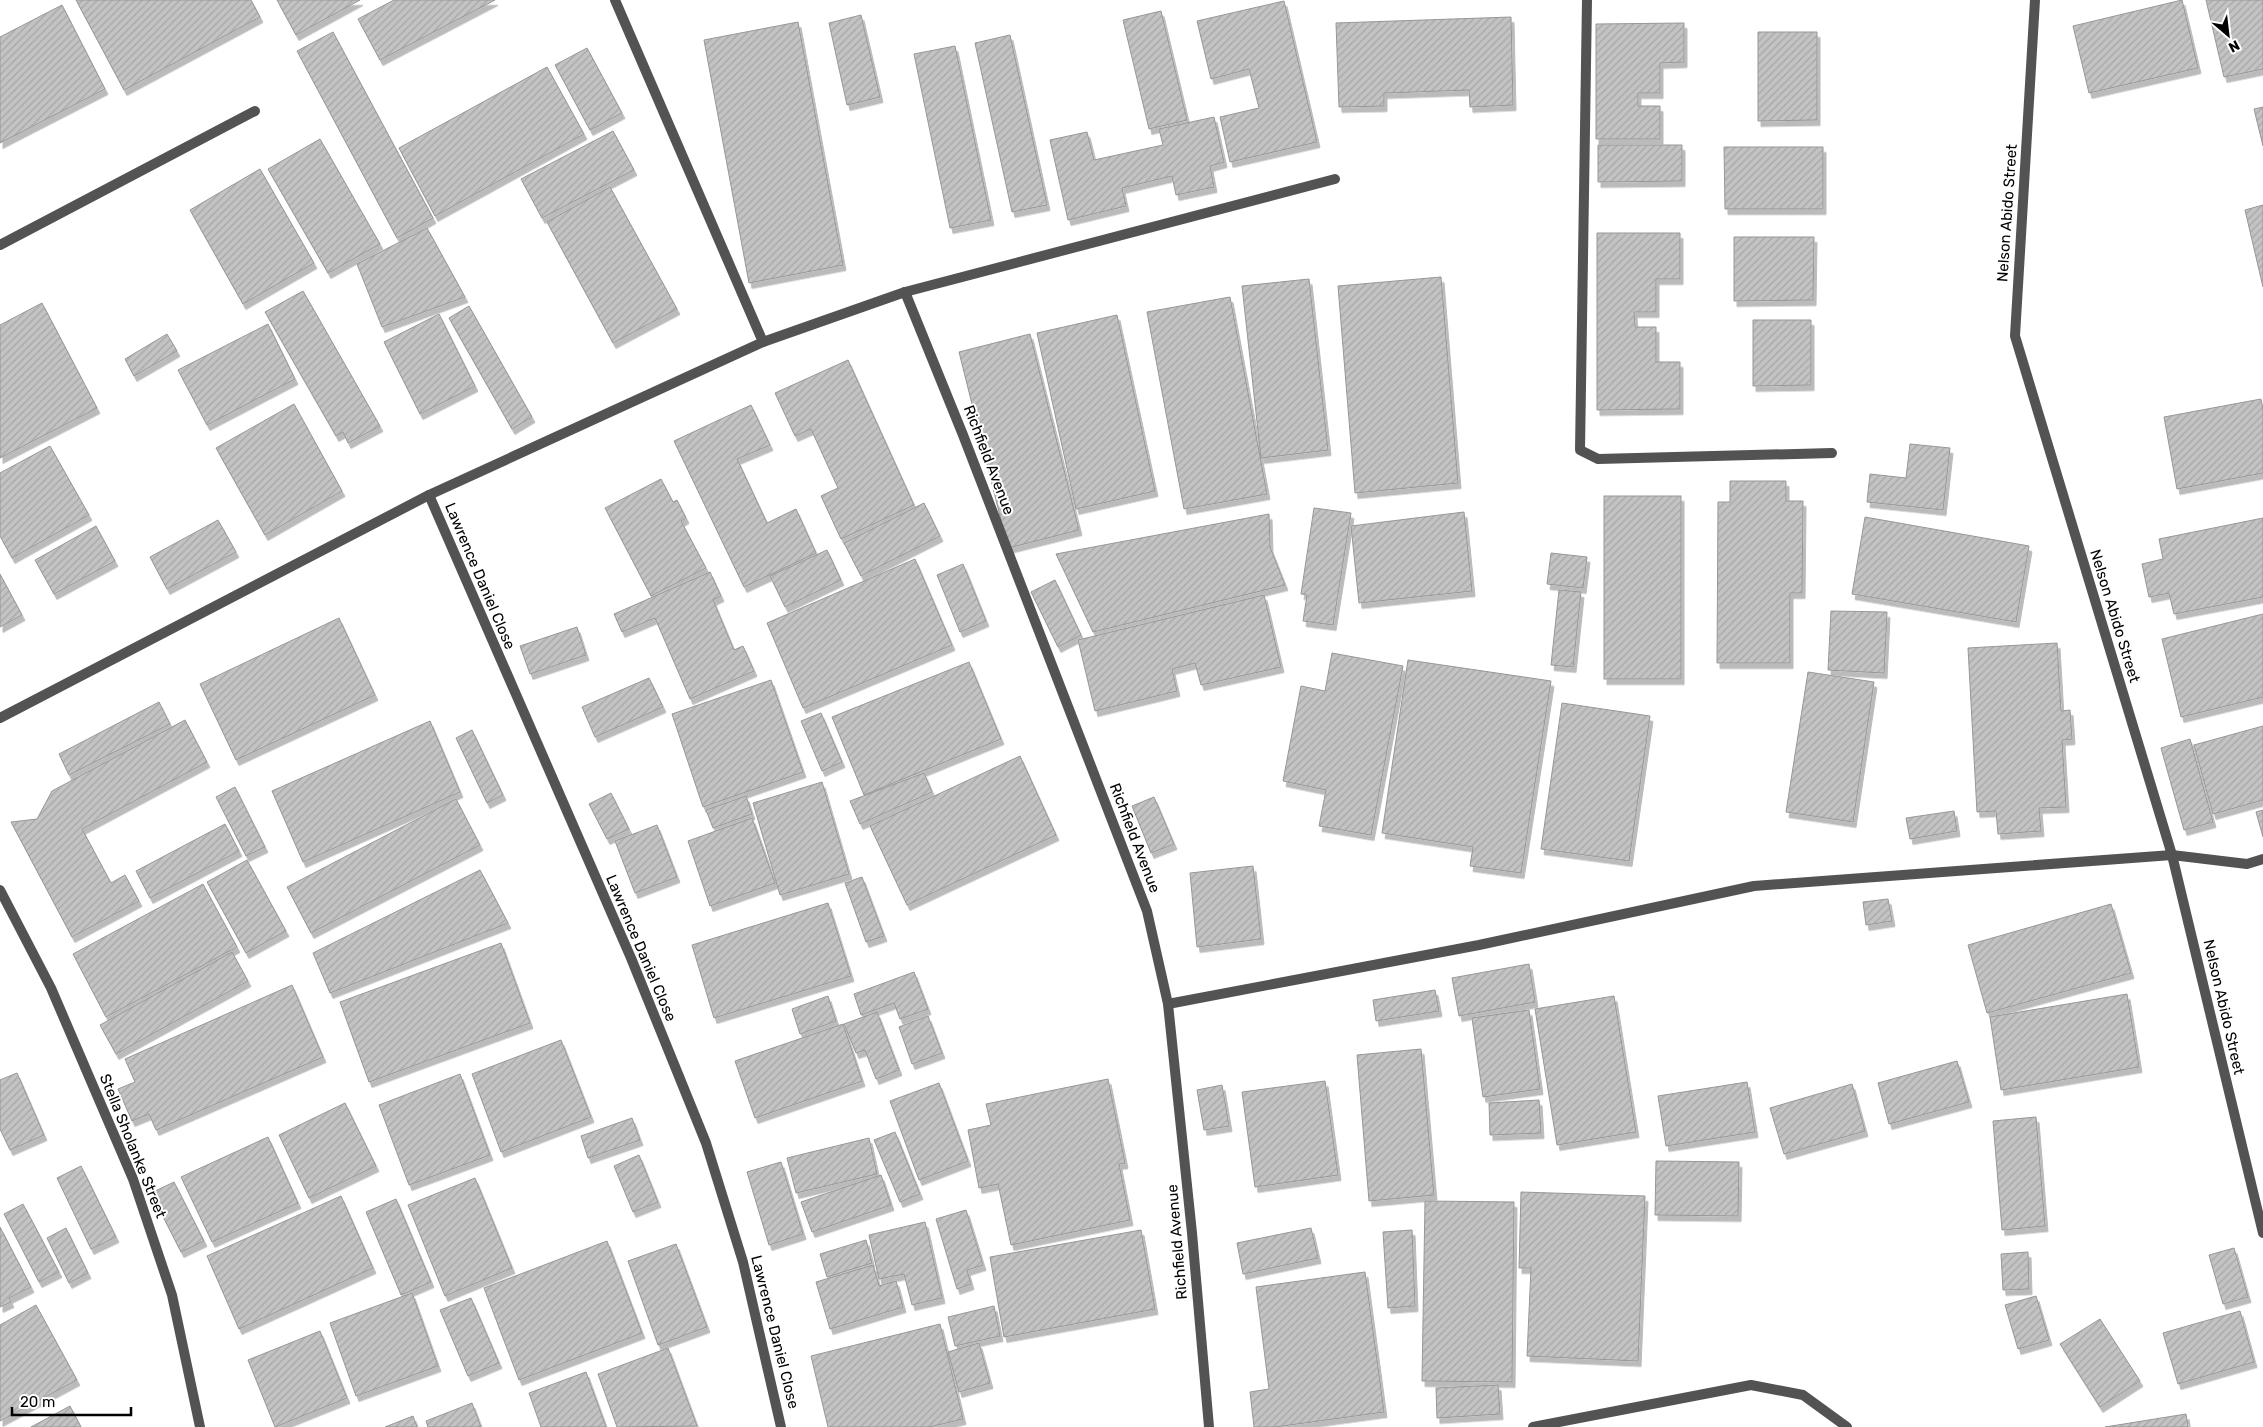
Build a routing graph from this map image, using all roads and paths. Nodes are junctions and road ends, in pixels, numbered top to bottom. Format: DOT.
graph roads {
  1 [pos="616,0"];
  2 [pos="1588,0"];
  3 [pos="2036,0"];
  4 [pos="255,111"];
  5 [pos="1335,179"];
  6 [pos="0,245"];
  7 [pos="905,292"];
  8 [pos="763,342"];
  9 [pos="1832,453"];
  10 [pos="429,496"];
  11 [pos="0,718"];
  12 [pos="2172,855"];
  13 [pos="2263,859"];
  14 [pos="0,890"];
  15 [pos="1168,1004"];
  16 [pos="2263,1233"];
  17 [pos="200,1427"];
  18 [pos="781,1427"];
  19 [pos="1209,1427"];
  20 [pos="1533,1427"];
  21 [pos="1847,1427"];
  1 -- 8 [label="street"];
  2 -- 9 [label="street"];
  3 -- 12 [label="street, Nelson Abido Street"];
  4 -- 6 [label="street"];
  5 -- 7 [label="street"];
  7 -- 8 [label="street"];
  7 -- 15 [label="street, Richfield Avenue"];
  8 -- 10 [label="street"];
  10 -- 11 [label="street"];
  10 -- 18 [label="street, Lawrence Daniel Close"];
  12 -- 13 [label="street"];
  12 -- 15 [label="street"];
  12 -- 16 [label="street, Nelson Abido Street"];
  14 -- 17 [label="street, Stella Sholanke Street"];
  15 -- 19 [label="street, Richfield Avenue"];
  20 -- 21 [label="street"];
}
